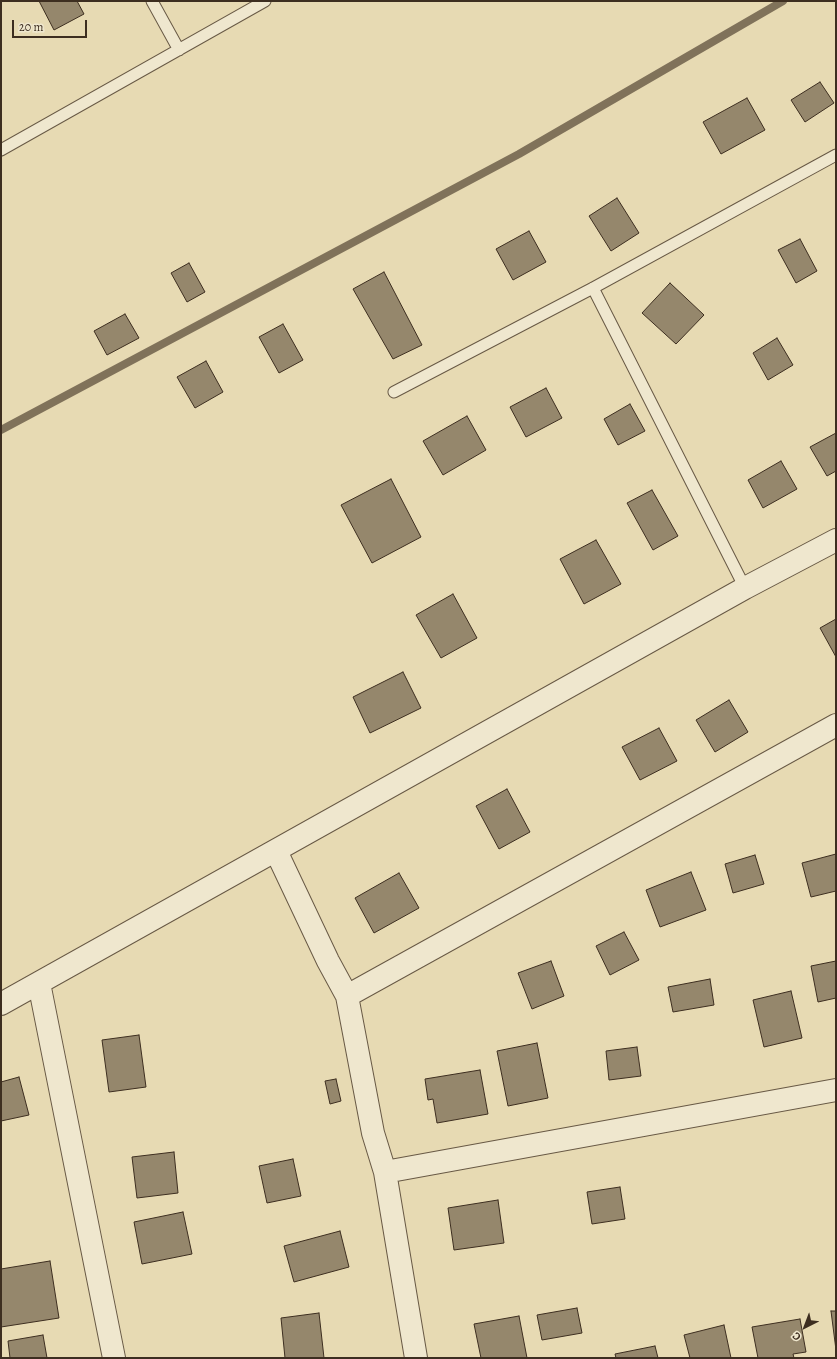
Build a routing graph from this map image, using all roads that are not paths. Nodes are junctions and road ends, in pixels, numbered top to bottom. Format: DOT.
graph roads {
  1 [pos="152,1"];
  2 [pos="265,1"];
  3 [pos="179,50"];
  4 [pos="1,150"];
  5 [pos="836,155"];
  6 [pos="593,288"];
  7 [pos="394,392"];
  8 [pos="836,540"];
  9 [pos="745,588"];
  10 [pos="836,725"];
  11 [pos="276,851"];
  12 [pos="40,983"];
  13 [pos="348,996"];
  14 [pos="1,1004"];
  15 [pos="836,1090"];
  16 [pos="385,1172"];
  17 [pos="114,1358"];
  18 [pos="416,1358"];
  1 -- 3 [label="lane"];
  2 -- 3 [label="lane"];
  3 -- 4 [label="lane"];
  5 -- 6 [label="lane"];
  6 -- 7 [label="lane"];
  6 -- 9 [label="lane"];
  8 -- 9 [label="street"];
  9 -- 11 [label="street"];
  10 -- 13 [label="street"];
  11 -- 12 [label="street"];
  11 -- 13 [label="street"];
  12 -- 14 [label="street"];
  12 -- 17 [label="street"];
  13 -- 16 [label="street"];
  15 -- 16 [label="street"];
  16 -- 18 [label="street"];
}
